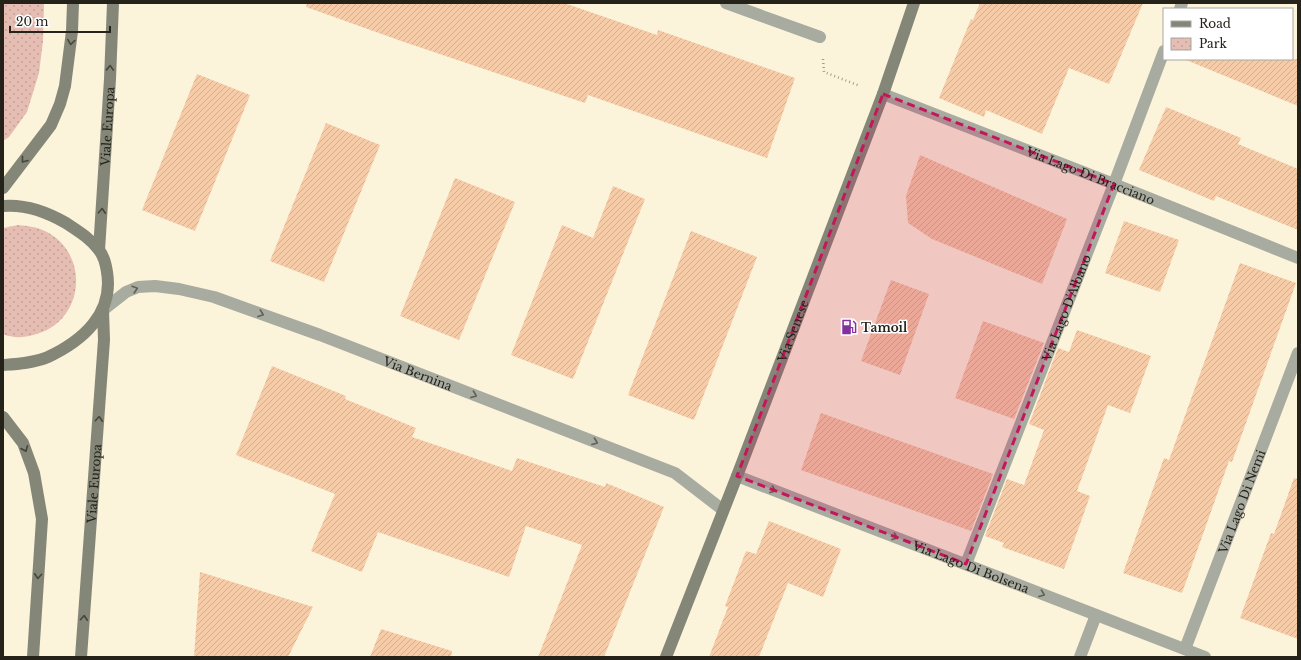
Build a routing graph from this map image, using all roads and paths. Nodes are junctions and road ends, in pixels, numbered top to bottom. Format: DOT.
graph roads {
  1 [pos="73,3"];
  2 [pos="112,3"];
  3 [pos="726,3"];
  4 [pos="914,3"];
  5 [pos="820,37"];
  6 [pos="1163,54"];
  7 [pos="883,94"];
  8 [pos="1114,184"];
  9 [pos="3,188"];
  10 [pos="3,206"];
  11 [pos="100,250"];
  12 [pos="1298,258"];
  13 [pos="103,310"];
  14 [pos="1298,353"];
  15 [pos="3,365"];
  16 [pos="3,417"];
  17 [pos="737,476"];
  18 [pos="724,510"];
  19 [pos="966,564"];
  20 [pos="1096,615"];
  21 [pos="1185,649"];
  22 [pos="33,657"];
  23 [pos="81,657"];
  24 [pos="666,657"];
  25 [pos="1080,657"];
  26 [pos="1205,657"];
  1 -- 9 [label="street, one-way"];
  11 -- 2 [label="street, Viale Europa, one-way"];
  3 -- 5 [label="street"];
  4 -- 7 [label="street, Via Senese"];
  5 -- 7 [label="path"];
  6 -- 8 [label="street, Via Lago D'Albano"];
  7 -- 8 [label="street, Via Lago Di Bracciano"];
  7 -- 17 [label="street, Via Senese"];
  8 -- 12 [label="street, Via Lago Di Bracciano"];
  8 -- 19 [label="street, Via Lago D'Albano"];
  10 -- 11 [label="street, Viale Europa"];
  11 -- 13 [label="street, Viale Europa"];
  13 -- 15 [label="street, Viale Europa"];
  13 -- 18 [label="street, Via Bernina, one-way"];
  23 -- 13 [label="street, Viale Europa, one-way"];
  14 -- 21 [label="street, Via Lago Di Nemi"];
  16 -- 22 [label="street, one-way"];
  17 -- 18 [label="street, Via Senese"];
  17 -- 19 [label="street, Via Lago Di Bolsena, one-way"];
  18 -- 24 [label="street, Via Senese"];
  19 -- 20 [label="street, Via Lago Di Bolsena, one-way"];
  20 -- 21 [label="street, Via Lago Di Bolsena"];
  20 -- 25 [label="street"];
  21 -- 26 [label="street, Via Lago Di Bolsena"];
}
